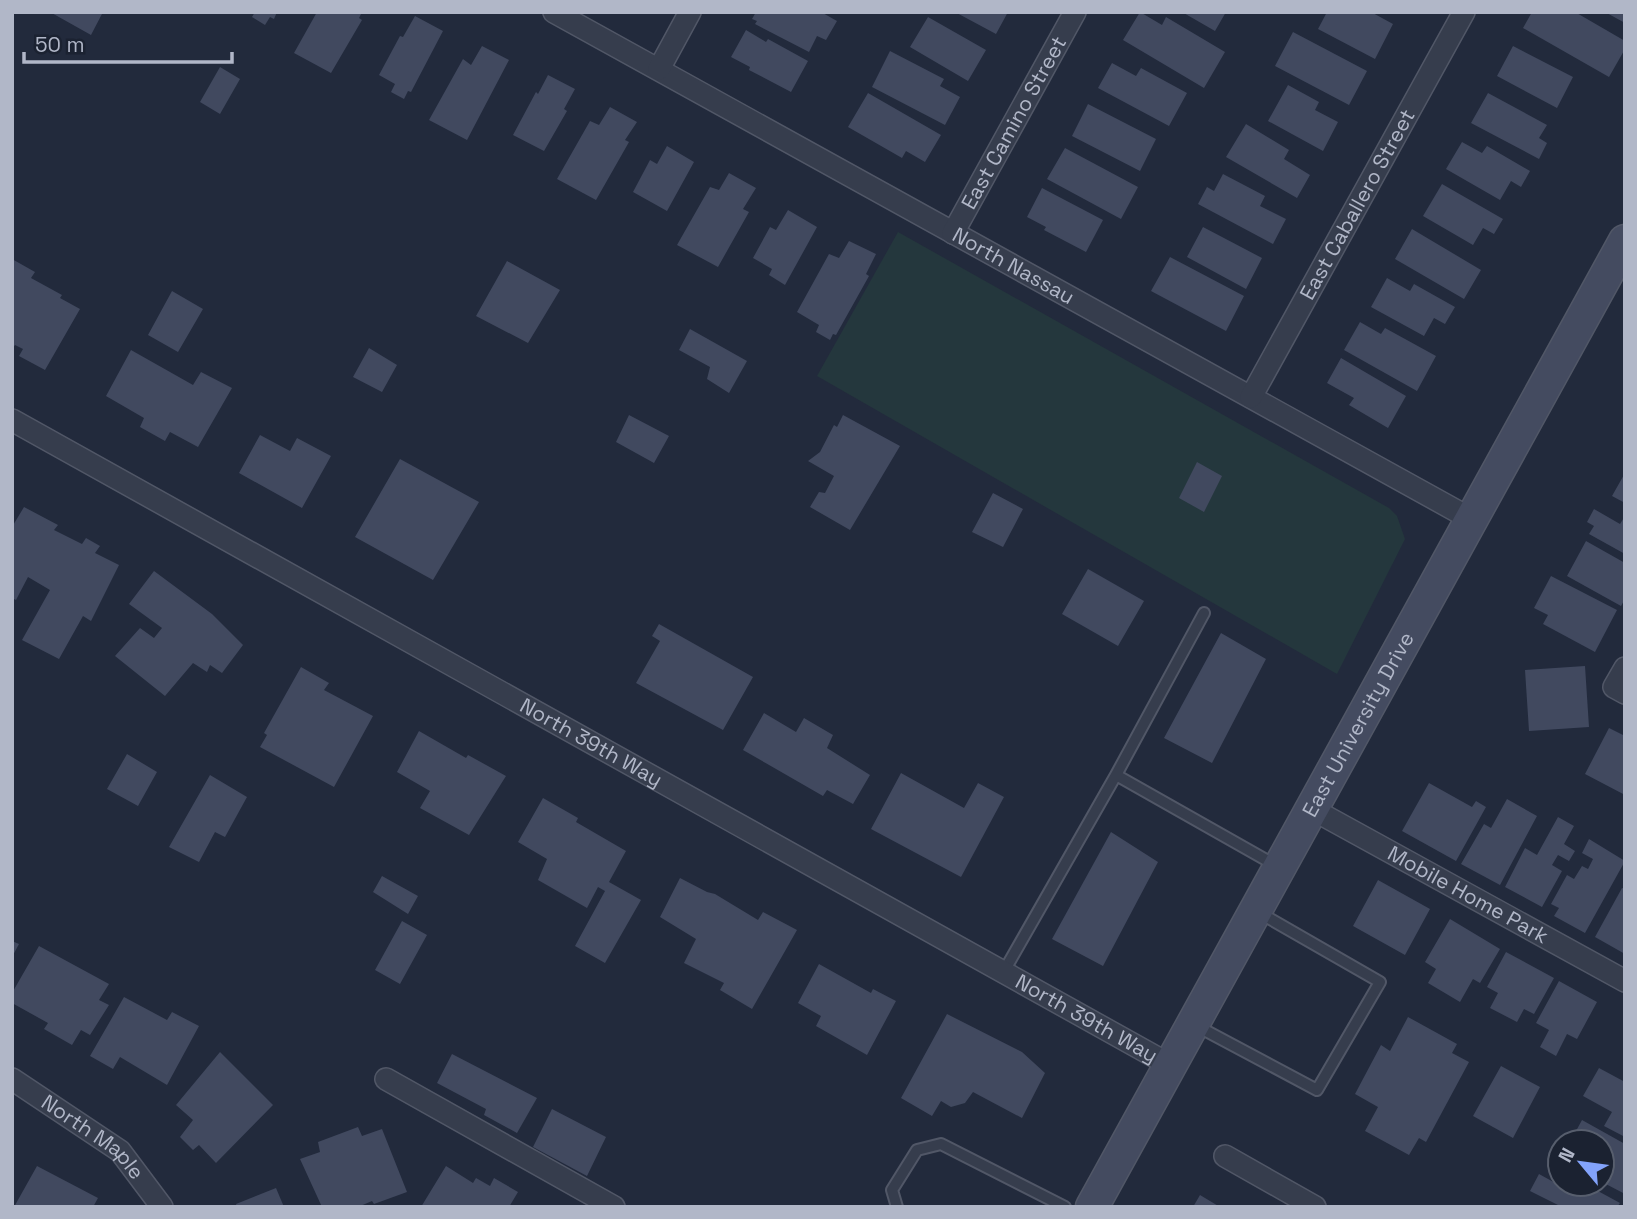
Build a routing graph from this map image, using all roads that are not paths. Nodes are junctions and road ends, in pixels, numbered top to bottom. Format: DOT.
graph roads {
  1 [pos="554,12"];
  2 [pos="690,12"];
  3 [pos="1075,12"];
  4 [pos="1464,12"];
  5 [pos="659,69"];
  6 [pos="953,233"];
  7 [pos="1625,241"];
  8 [pos="1251,397"];
  9 [pos="12,420"];
  10 [pos="1471,519"];
  11 [pos="1204,613"];
  12 [pos="1625,668"];
  13 [pos="1619,690"];
  14 [pos="1116,775"];
  15 [pos="1312,809"];
  16 [pos="1279,867"];
  17 [pos="1255,911"];
  18 [pos="1003,973"];
  19 [pos="1625,981"];
  20 [pos="1193,1024"];
  21 [pos="1170,1065"];
  22 [pos="386,1079"];
  23 [pos="14,1085"];
  24 [pos="1225,1156"];
  25 [pos="162,1207"];
  26 [pos="614,1207"];
  27 [pos="897,1207"];
  28 [pos="1065,1207"];
  29 [pos="1092,1207"];
  30 [pos="1315,1207"];
  1 -- 5 [label="street, North Nassau"];
  2 -- 5 [label="street"];
  3 -- 6 [label="street, East Camino Street"];
  4 -- 8 [label="street, East Caballero Street"];
  5 -- 6 [label="street, North Nassau"];
  6 -- 8 [label="street, North Nassau"];
  7 -- 10 [label="main road, East University Drive"];
  8 -- 10 [label="street, North Nassau"];
  9 -- 18 [label="street, North 39th Way"];
  10 -- 15 [label="main road, East University Drive"];
  11 -- 14 [label="lane"];
  12 -- 13 [label="street"];
  14 -- 16 [label="lane"];
  14 -- 18 [label="lane"];
  15 -- 16 [label="main road, East University Drive"];
  15 -- 19 [label="street, Mobile Home Park"];
  16 -- 17 [label="main road, East University Drive"];
  17 -- 20 [label="main road, East University Drive"];
  17 -- 20 [label="lane"];
  18 -- 21 [label="street, North 39th Way"];
  20 -- 21 [label="main road, East University Drive"];
  21 -- 29 [label="main road, East University Drive"];
  22 -- 26 [label="street"];
  23 -- 25 [label="street, North Maple"];
  24 -- 30 [label="street"];
  27 -- 28 [label="lane"];
}
